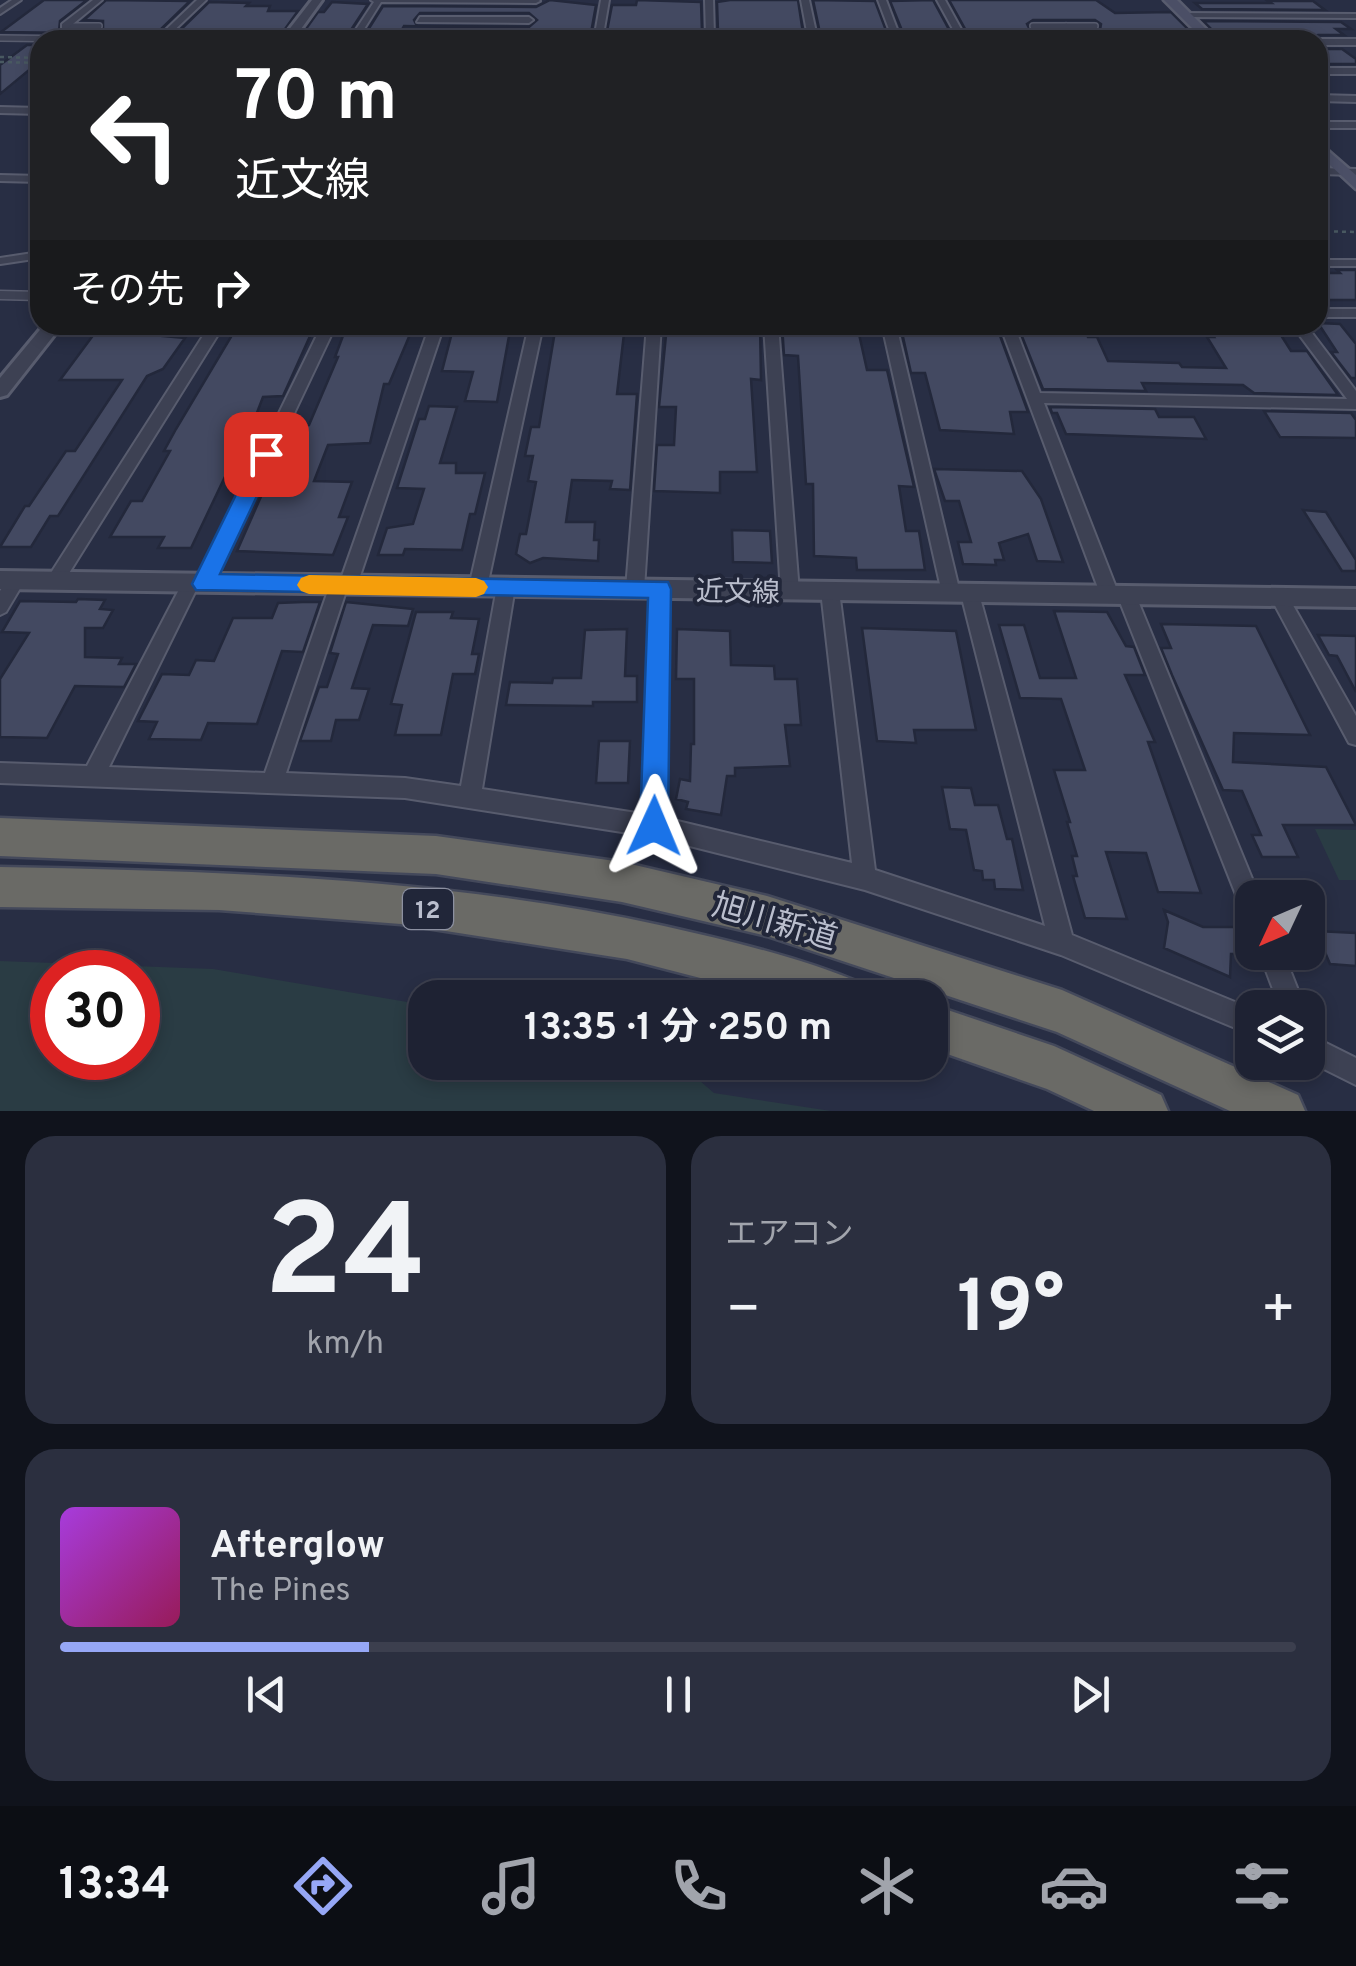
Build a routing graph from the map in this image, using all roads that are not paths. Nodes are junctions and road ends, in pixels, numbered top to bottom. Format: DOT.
graph roads {
  1 [pos="18,0"];
  2 [pos="98,0"];
  3 [pos="202,0"];
  4 [pos="317,0"];
  5 [pos="377,0"];
  6 [pos="431,0"];
  7 [pos="536,0"];
  8 [pos="606,0"];
  9 [pos="709,0"];
  10 [pos="804,0"];
  11 [pos="882,0"];
  12 [pos="941,0"];
  13 [pos="1170,0"];
  14 [pos="1322,0"];
  15 [pos="0,12"];
  16 [pos="1185,15"];
  17 [pos="1344,16"];
  18 [pos="1356,16"];
  19 [pos="420,20"];
  20 [pos="529,20"];
  21 [pos="65,26"];
  22 [pos="99,26"];
  23 [pos="1033,26"];
  24 [pos="1066,26"];
  25 [pos="1095,26"];
  26 [pos="1356,26"];
  27 [pos="172,30"];
  28 [pos="294,30"];
  29 [pos="359,30"];
  30 [pos="414,30"];
  31 [pos="526,30"];
  32 [pos="600,30"];
  33 [pos="710,30"];
  34 [pos="811,30"];
  35 [pos="893,30"];
  36 [pos="958,30"];
  37 [pos="1069,30"];
  38 [pos="1201,30"];
  39 [pos="0,38"];
  40 [pos="30,38"];
  41 [pos="1328,42"];
  42 [pos="1356,42"];
  43 [pos="1328,70"];
  44 [pos="1356,71"];
  45 [pos="1328,98"];
  46 [pos="1356,98"];
  47 [pos="0,110"];
  48 [pos="30,111"];
  49 [pos="1328,124"];
  50 [pos="1356,125"];
  51 [pos="1328,155"];
  52 [pos="1352,176"];
  53 [pos="0,178"];
  54 [pos="30,179"];
  55 [pos="30,256"];
  56 [pos="0,261"];
  57 [pos="1328,263"];
  58 [pos="1356,263"];
  59 [pos="0,295"];
  60 [pos="30,296"];
  61 [pos="1328,313"];
  62 [pos="1356,313"];
  63 [pos="45,335"];
  64 [pos="212,335"];
  65 [pos="324,335"];
  66 [pos="433,335"];
  67 [pos="534,335"];
  68 [pos="653,335"];
  69 [pos="772,335"];
  70 [pos="891,335"];
  71 [pos="1011,335"];
  72 [pos="1306,335"];
  73 [pos="0,391"];
  74 [pos="1036,398"];
  75 [pos="1356,402"];
  76 [pos="8,580"];
  77 [pos="55,581"];
  78 [pos="198,583"];
  79 [pos="344,585"];
  80 [pos="506,587"];
  81 [pos="478,588"];
  82 [pos="635,589"];
  83 [pos="660,589"];
  84 [pos="830,591"];
  85 [pos="790,592"];
  86 [pos="961,594"];
  87 [pos="1119,596"];
  88 [pos="1280,598"];
  89 [pos="1356,598"];
  90 [pos="0,607"];
  91 [pos="1356,736"];
  92 [pos="0,774"];
  93 [pos="94,776"];
  94 [pos="272,782"];
  95 [pos="470,798"];
  96 [pos="654,826"];
  97 [pos="0,837"];
  98 [pos="865,878"];
  99 [pos="1240,880"];
  100 [pos="0,887"];
  101 [pos="1062,943"];
  102 [pos="796,980"];
  103 [pos="1235,1015"];
  104 [pos="948,1032"];
  105 [pos="1325,1055"];
  106 [pos="1356,1072"];
  107 [pos="1144,1111"];
  108 [pos="1282,1111"];
  1 -- 15 [label="street"];
  2 -- 21 [label="street"];
  3 -- 27 [label="street"];
  4 -- 28 [label="street"];
  5 -- 6 [label="street"];
  5 -- 29 [label="street"];
  6 -- 7 [label="street"];
  6 -- 19 [label="street"];
  7 -- 20 [label="street"];
  8 -- 32 [label="street"];
  9 -- 33 [label="street"];
  10 -- 34 [label="street"];
  11 -- 35 [label="street"];
  12 -- 36 [label="street"];
  13 -- 16 [label="main road"];
  14 -- 17 [label="street"];
  16 -- 17 [label="street"];
  16 -- 38 [label="main road"];
  17 -- 18 [label="street"];
  17 -- 26 [label="street"];
  19 -- 20 [label="street"];
  19 -- 30 [label="street"];
  20 -- 31 [label="street"];
  21 -- 22 [label="lane"];
  23 -- 24 [label="lane"];
  24 -- 25 [label="lane"];
  24 -- 37 [label="lane"];
  39 -- 40 [label="lane"];
  41 -- 42 [label="street"];
  43 -- 44 [label="street"];
  45 -- 46 [label="street"];
  47 -- 48 [label="street"];
  49 -- 50 [label="street"];
  51 -- 52 [label="main road"];
  53 -- 54 [label="lane"];
  55 -- 56 [label="lane"];
  57 -- 58 [label="lane"];
  59 -- 60 [label="lane"];
  61 -- 62 [label="street"];
  63 -- 73 [label="street"];
  64 -- 77 [label="street"];
  65 -- 78 [label="street"];
  66 -- 79 [label="street"];
  67 -- 81 [label="street"];
  68 -- 82 [label="street"];
  69 -- 85 [label="street"];
  70 -- 86 [label="street"];
  71 -- 74 [label="street"];
  72 -- 75 [label="street"];
  74 -- 75 [label="street"];
  74 -- 87 [label="street"];
  76 -- 77 [label="street, 近文線"];
  76 -- 90 [label="street"];
  77 -- 78 [label="street, 近文線"];
  78 -- 79 [label="street, 近文線"];
  78 -- 93 [label="street"];
  79 -- 81 [label="street, 近文線"];
  79 -- 94 [label="street"];
  80 -- 81 [label="street, 近文線"];
  80 -- 82 [label="street, 近文線"];
  80 -- 95 [label="street"];
  82 -- 83 [label="street, 近文線"];
  83 -- 85 [label="street, 近文線"];
  83 -- 96 [label="street"];
  84 -- 85 [label="street, 近文線"];
  84 -- 86 [label="street, 近文線"];
  84 -- 98 [label="street"];
  86 -- 87 [label="street, 近文線"];
  86 -- 101 [label="street"];
  87 -- 88 [label="street, 近文線"];
  87 -- 99 [label="street"];
  88 -- 89 [label="street, 近文線"];
  88 -- 91 [label="street"];
  92 -- 93 [label="street"];
  93 -- 94 [label="street"];
  94 -- 95 [label="street"];
  95 -- 96 [label="street"];
  96 -- 98 [label="street"];
  97 -- 108 [label="highway, 旭川新道 / 12"];
  98 -- 101 [label="street"];
  100 -- 102 [label="highway, 旭川新道 / 12"];
  101 -- 103 [label="street"];
  104 -- 107 [label="highway"];
  105 -- 106 [label="street"];
}
